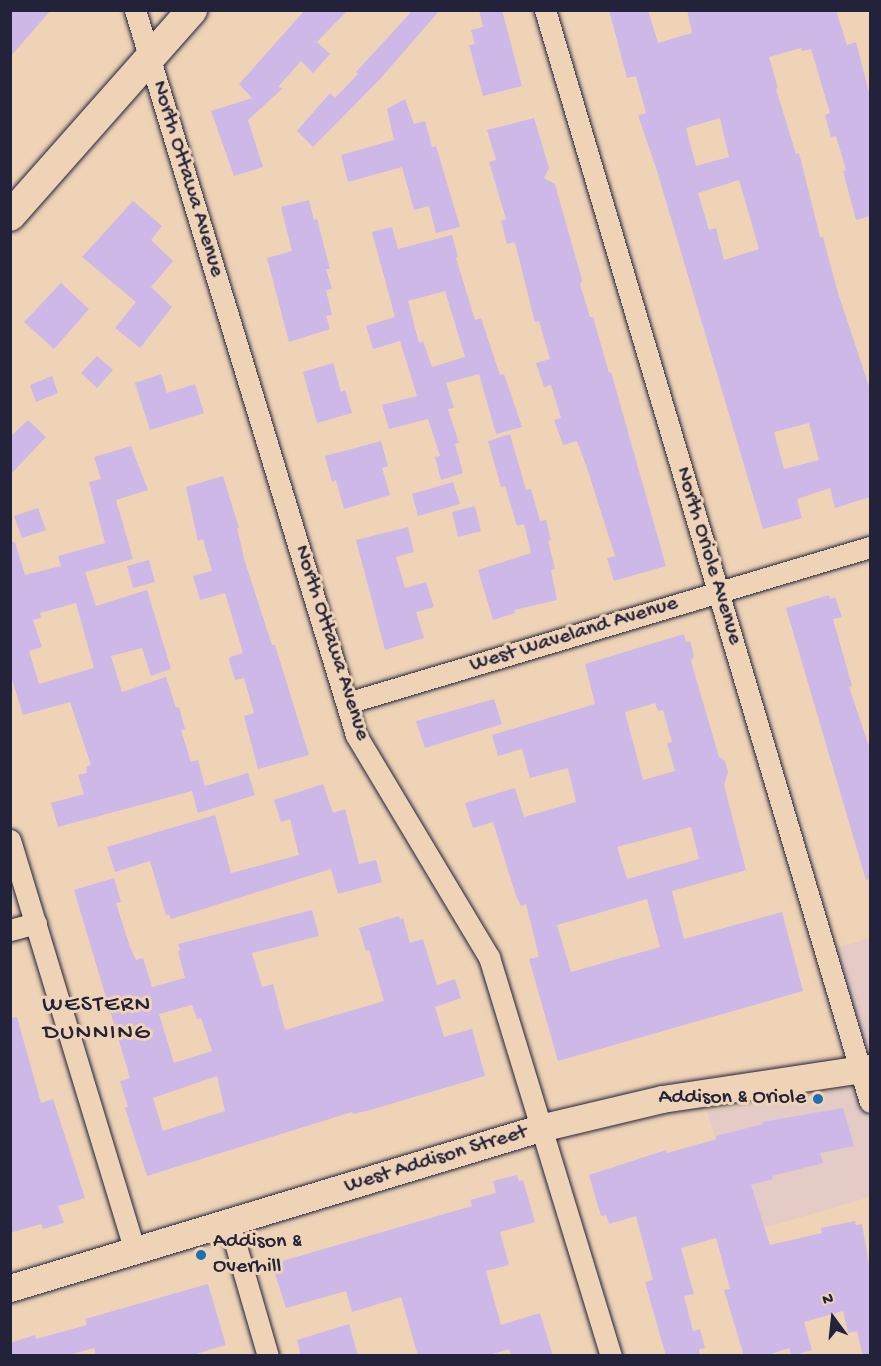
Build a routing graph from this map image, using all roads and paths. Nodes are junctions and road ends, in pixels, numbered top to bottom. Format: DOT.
graph roads {
  1 [pos="135,10"];
  2 [pos="192,10"];
  3 [pos="545,10"];
  4 [pos="150,58"];
  5 [pos="10,216"];
  6 [pos="870,547"];
  7 [pos="718,592"];
  8 [pos="347,703"];
  9 [pos="10,840"];
  10 [pos="36,923"];
  11 [pos="10,930"];
  12 [pos="866,1068"];
  13 [pos="870,1102"];
  14 [pos="540,1128"];
  15 [pos="229,1222"];
  16 [pos="135,1251"];
  17 [pos="10,1288"];
  18 [pos="268,1356"];
  19 [pos="611,1356"];
  1 -- 4 [label="street, North Ottawa Avenue"];
  2 -- 4 [label="main road"];
  3 -- 7 [label="street, North Oriole Avenue"];
  4 -- 5 [label="main road"];
  4 -- 8 [label="street, North Ottawa Avenue"];
  6 -- 7 [label="street, West Waveland Avenue"];
  7 -- 8 [label="street, West Waveland Avenue"];
  7 -- 12 [label="street, North Oriole Avenue"];
  8 -- 14 [label="street, North Ottawa Avenue"];
  9 -- 10 [label="street"];
  10 -- 11 [label="street"];
  10 -- 16 [label="street"];
  12 -- 13 [label="street, North Oriole Avenue"];
  12 -- 14 [label="street, West Addison Street"];
  14 -- 15 [label="street, West Addison Street"];
  14 -- 19 [label="street, North Ottawa Avenue"];
  15 -- 16 [label="street, West Addison Street"];
  15 -- 18 [label="street"];
  16 -- 17 [label="street, West Addison Street"];
}
